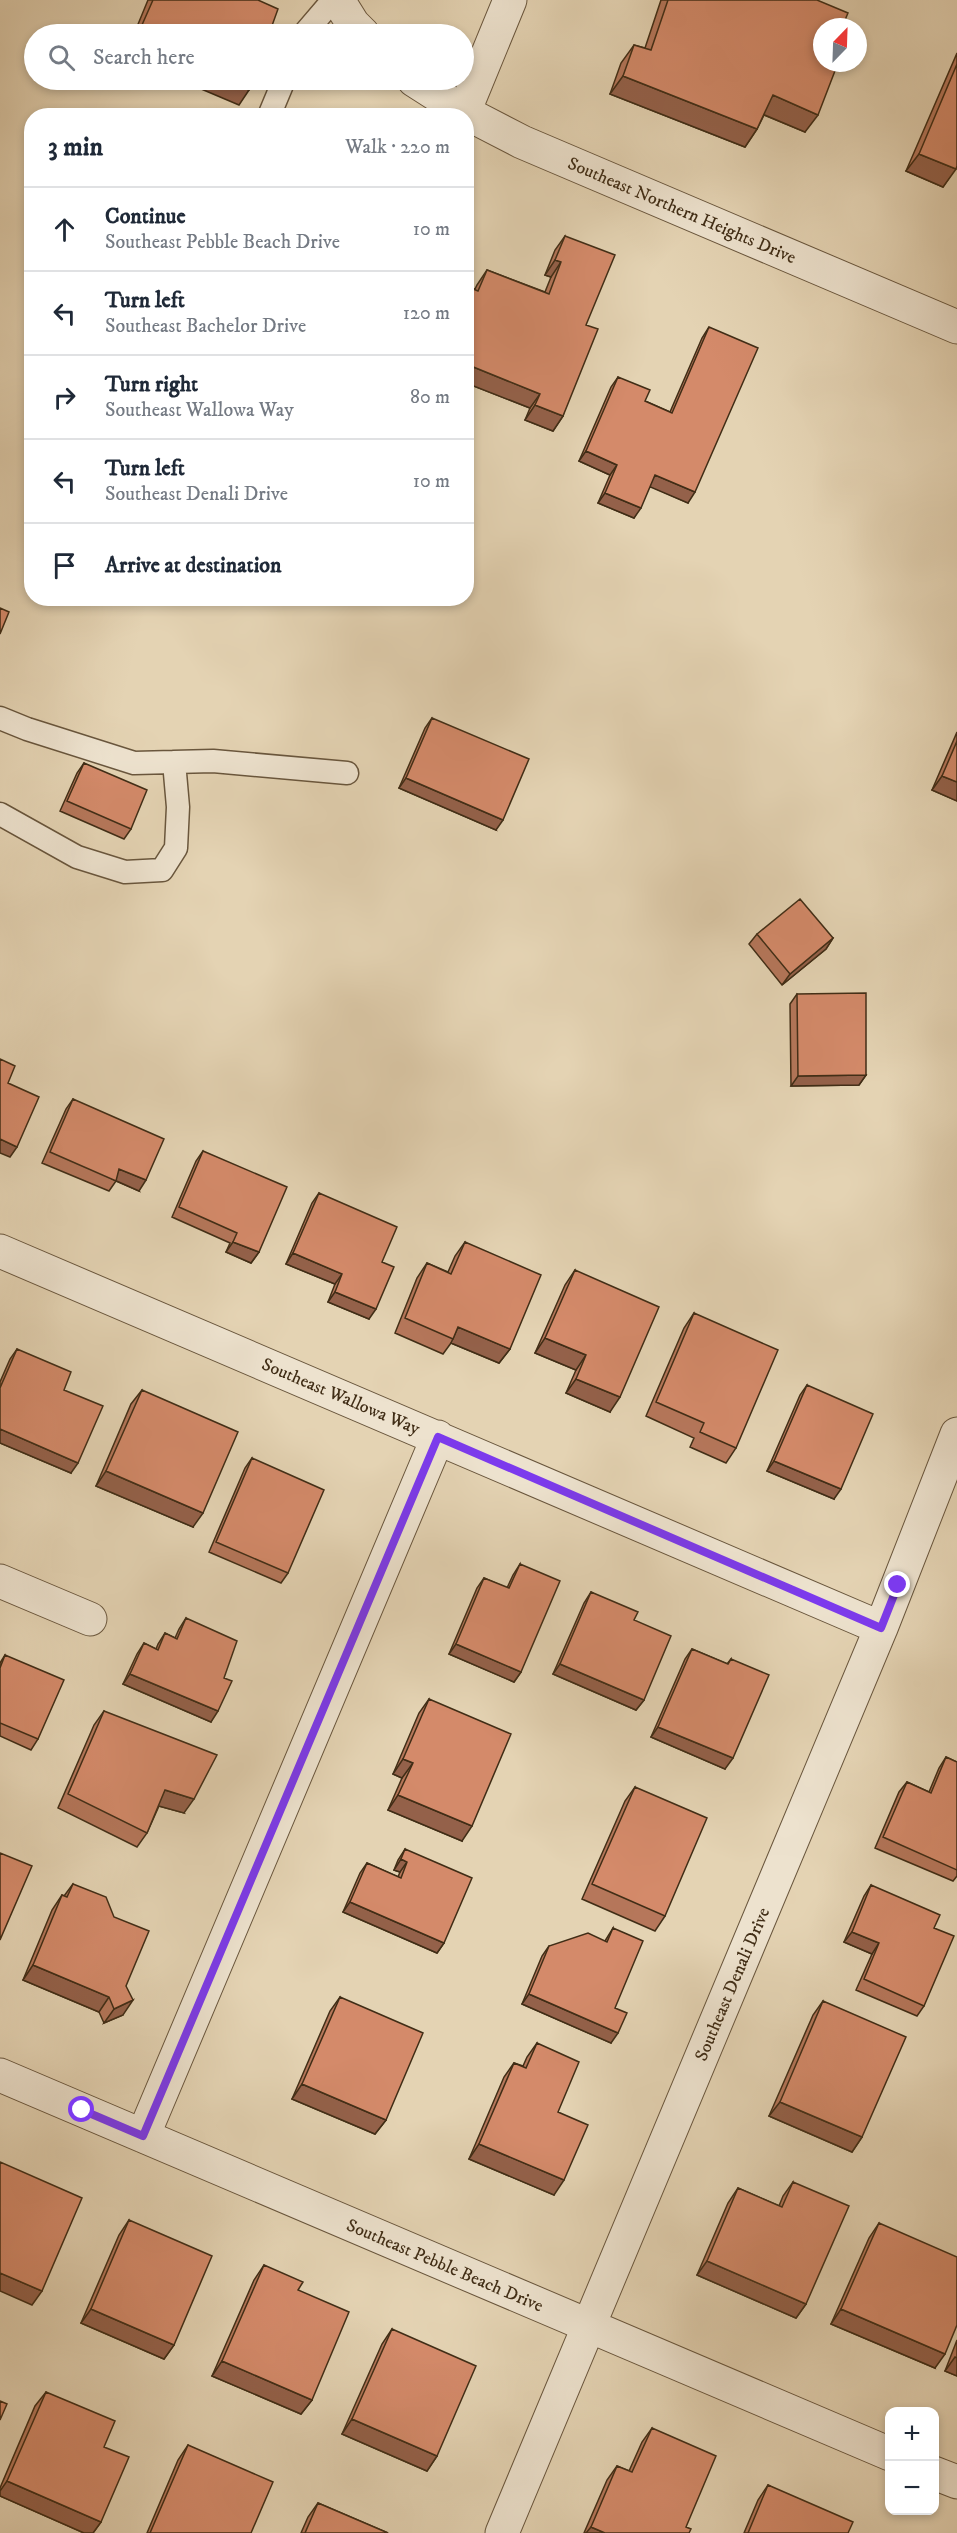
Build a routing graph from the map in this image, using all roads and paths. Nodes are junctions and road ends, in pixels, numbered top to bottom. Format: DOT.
graph roads {
  1 [pos="333,0"];
  2 [pos="338,0"];
  3 [pos="510,0"];
  4 [pos="313,24"];
  5 [pos="353,24"];
  6 [pos="474,88"];
  7 [pos="280,90"];
  8 [pos="430,90"];
  9 [pos="473,90"];
  10 [pos="272,108"];
  11 [pos="458,108"];
  12 [pos="466,108"];
  13 [pos="474,117"];
  14 [pos="957,327"];
  15 [pos="0,718"];
  16 [pos="174,762"];
  17 [pos="346,773"];
  18 [pos="0,814"];
  19 [pos="1,1256"];
  20 [pos="957,1434"];
  21 [pos="438,1437"];
  22 [pos="0,1581"];
  23 [pos="90,1619"];
  24 [pos="881,1628"];
  25 [pos="0,2075"];
  26 [pos="143,2136"];
  27 [pos="590,2327"];
  28 [pos="885,2452"];
  29 [pos="939,2475"];
  30 [pos="957,2482"];
  31 [pos="502,2533"];
  1 -- 4 [label="lane"];
  2 -- 5 [label="street"];
  3 -- 6 [label="street"];
  7 -- 10 [label="lane"];
  8 -- 11 [label="street, Southeast Northern Heights Drive"];
  9 -- 12 [label="street"];
  13 -- 14 [label="street, Southeast Northern Heights Drive"];
  15 -- 16 [label="lane"];
  16 -- 17 [label="lane"];
  16 -- 18 [label="lane"];
  19 -- 21 [label="street, Southeast Wallowa Way"];
  20 -- 24 [label="street, Southeast Denali Drive"];
  21 -- 24 [label="street, Southeast Wallowa Way"];
  21 -- 26 [label="street"];
  22 -- 23 [label="street"];
  24 -- 27 [label="street, Southeast Denali Drive"];
  25 -- 26 [label="street, Southeast Pebble Beach Drive"];
  26 -- 27 [label="street, Southeast Pebble Beach Drive"];
  27 -- 28 [label="street, Southeast Pebble Beach Drive"];
  27 -- 31 [label="street, Southeast Denali Drive"];
  29 -- 30 [label="street"];
}
